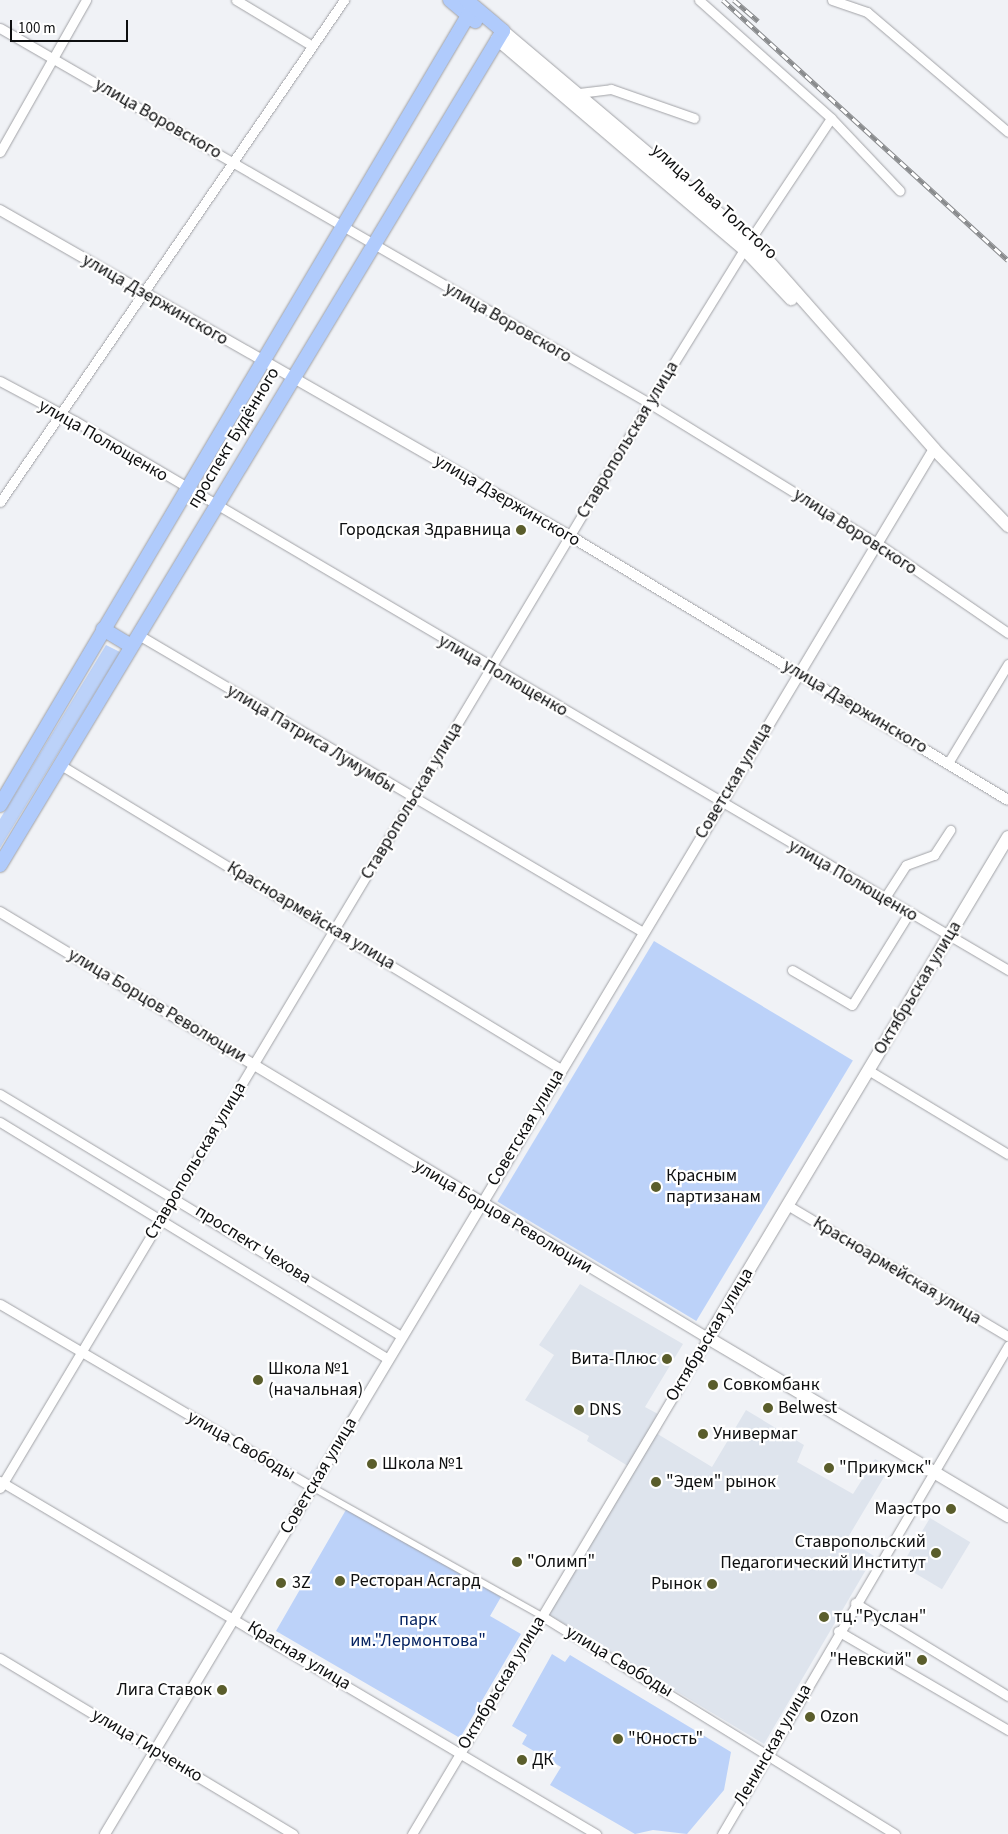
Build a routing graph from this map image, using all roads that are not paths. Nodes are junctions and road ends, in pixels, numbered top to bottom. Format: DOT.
graph roads {
  1 [pos="86,0"];
  2 [pos="236,0"];
  3 [pos="344,0"];
  4 [pos="450,0"];
  5 [pos="699,0"];
  6 [pos="832,0"];
  7 [pos="469,7"];
  8 [pos="0,28"];
  9 [pos="500,36"];
  10 [pos="311,46"];
  11 [pos="52,58"];
  12 [pos="579,93"];
  13 [pos="694,118"];
  14 [pos="831,118"];
  15 [pos="1008,132"];
  16 [pos="0,152"];
  17 [pos="233,162"];
  18 [pos="900,191"];
  19 [pos="0,210"];
  20 [pos="340,225"];
  21 [pos="747,244"];
  22 [pos="370,245"];
  23 [pos="143,293"];
  24 [pos="263,363"];
  25 [pos="292,380"];
  26 [pos="0,382"];
  27 [pos="649,403"];
  28 [pos="58,416"];
  29 [pos="933,451"];
  30 [pos="187,491"];
  31 [pos="0,502"];
  32 [pos="214,506"];
  33 [pos="1008,526"];
  34 [pos="570,536"];
  35 [pos="877,543"];
  36 [pos="103,629"];
  37 [pos="1008,633"];
  38 [pos="134,639"];
  39 [pos="1008,664"];
  40 [pos="490,668"];
  41 [pos="798,672"];
  42 [pos="948,763"];
  43 [pos="60,764"];
  44 [pos="413,800"];
  45 [pos="1008,800"];
  46 [pos="721,803"];
  47 [pos="0,805"];
  48 [pos="950,830"];
  49 [pos="1008,837"];
  50 [pos="0,865"];
  51 [pos="884,899"];
  52 [pos="0,912"];
  53 [pos="909,913"];
  54 [pos="335,930"];
  55 [pos="643,932"];
  56 [pos="949,936"];
  57 [pos="792,970"];
  58 [pos="1008,970"];
  59 [pos="255,1064"];
  60 [pos="561,1069"];
  61 [pos="868,1070"];
  62 [pos="0,1094"];
  63 [pos="0,1122"];
  64 [pos="1008,1154"];
  65 [pos="174,1196"];
  66 [pos="480,1205"];
  67 [pos="787,1205"];
  68 [pos="159,1221"];
  69 [pos="0,1304"];
  70 [pos="401,1336"];
  71 [pos="1008,1336"];
  72 [pos="708,1338"];
  73 [pos="1008,1346"];
  74 [pos="80,1352"];
  75 [pos="388,1359"];
  76 [pos="932,1471"];
  77 [pos="1,1484"];
  78 [pos="312,1487"];
  79 [pos="1008,1516"];
  80 [pos="855,1603"];
  81 [pos="542,1616"];
  82 [pos="235,1618"];
  83 [pos="838,1631"];
  84 [pos="0,1658"];
  85 [pos="1008,1696"];
  86 [pos="1008,1730"];
  87 [pos="155,1751"];
  88 [pos="461,1752"];
  89 [pos="770,1753"];
  90 [pos="105,1834"];
  91 [pos="293,1834"];
  92 [pos="412,1834"];
  93 [pos="596,1834"];
  94 [pos="722,1834"];
  95 [pos="895,1834"];
  1 -- 11 [label="street"];
  2 -- 10 [label="street"];
  3 -- 10 [label="street"];
  4 -- 7 [label="main road, улица Льва Толстого"];
  5 -- 14 [label="street"];
  6 -- 15 [label="street"];
  7 -- 9 [label="main road, улица Льва Толстого"];
  7 -- 20 [label="main road, проспект Будённого"];
  8 -- 11 [label="street, улица Воровского"];
  9 -- 12 [label="main road, улица Льва Толстого"];
  9 -- 21 [label="main road, улица Льва Толстого"];
  9 -- 22 [label="main road, проспект Будённого"];
  10 -- 17 [label="street"];
  11 -- 16 [label="street"];
  11 -- 17 [label="street, улица Воровского"];
  12 -- 13 [label="street"];
  12 -- 21 [label="main road, улица Льва Толстого"];
  14 -- 18 [label="street"];
  14 -- 21 [label="street, Ставропольская улица"];
  17 -- 20 [label="street, улица Воровского"];
  17 -- 23 [label="street"];
  19 -- 23 [label="street, улица Дзержинского"];
  20 -- 22 [label="street, улица Воровского"];
  20 -- 24 [label="main road, проспект Будённого"];
  21 -- 27 [label="street, Ставропольская улица"];
  21 -- 29 [label="main road, улица Льва Толстого"];
  22 -- 25 [label="main road, проспект Будённого"];
  22 -- 27 [label="street, улица Воровского"];
  23 -- 24 [label="street, улица Дзержинского"];
  23 -- 28 [label="street"];
  24 -- 25 [label="street, улица Дзержинского"];
  24 -- 30 [label="main road, проспект Будённого"];
  25 -- 32 [label="main road, проспект Будённого"];
  25 -- 34 [label="street, улица Дзержинского"];
  26 -- 28 [label="street, улица Полющенко"];
  27 -- 34 [label="street, Ставропольская улица"];
  27 -- 35 [label="street, улица Воровского"];
  28 -- 30 [label="street, улица Полющенко"];
  28 -- 31 [label="street"];
  29 -- 33 [label="main road, улица Льва Толстого"];
  29 -- 35 [label="street, Советская улица"];
  30 -- 32 [label="street, улица Полющенко"];
  30 -- 36 [label="main road, проспект Будённого"];
  32 -- 38 [label="main road, проспект Будённого"];
  32 -- 40 [label="street, улица Полющенко"];
  34 -- 40 [label="street, Ставропольская улица"];
  34 -- 41 [label="street, улица Дзержинского"];
  35 -- 37 [label="street, улица Воровского"];
  35 -- 41 [label="street, Советская улица"];
  36 -- 38 [label="main road"];
  36 -- 47 [label="main road, проспект Будённого"];
  38 -- 43 [label="main road, проспект Будённого"];
  38 -- 44 [label="street, улица Патриса Лумумбы"];
  39 -- 42 [label="street"];
  40 -- 44 [label="street, Ставропольская улица"];
  40 -- 46 [label="street, улица Полющенко"];
  41 -- 42 [label="street, улица Дзержинского"];
  41 -- 46 [label="street, Советская улица"];
  42 -- 45 [label="street, улица Дзержинского"];
  43 -- 50 [label="main road, проспект Будённого"];
  43 -- 54 [label="street, Красноармейская улица"];
  44 -- 54 [label="street, Ставропольская улица"];
  44 -- 55 [label="street, улица Патриса Лумумбы"];
  46 -- 51 [label="street, улица Полющенко"];
  46 -- 55 [label="street, Советская улица"];
  48 -- 51 [label="street"];
  49 -- 56 [label="main road, Октябрьская улица"];
  51 -- 53 [label="street, улица Полющенко"];
  52 -- 59 [label="street, улица Борцов Революции"];
  53 -- 56 [label="street, улица Полющенко"];
  53 -- 57 [label="street"];
  54 -- 59 [label="street, Ставропольская улица"];
  54 -- 60 [label="street, Красноармейская улица"];
  55 -- 60 [label="street, Советская улица"];
  56 -- 58 [label="street, улица Полющенко"];
  56 -- 61 [label="main road, Октябрьская улица"];
  59 -- 65 [label="street, Ставропольская улица"];
  59 -- 66 [label="street, улица Борцов Революции"];
  60 -- 66 [label="street, Советская улица"];
  61 -- 64 [label="street"];
  61 -- 67 [label="main road, Октябрьская улица"];
  62 -- 65 [label="street, проспект Чехова"];
  63 -- 68 [label="street, проспект Чехова"];
  65 -- 68 [label="street, Ставропольская улица"];
  65 -- 70 [label="street, проспект Чехова"];
  66 -- 70 [label="street, Советская улица"];
  66 -- 72 [label="street, улица Борцов Революции"];
  67 -- 71 [label="street, Красноармейская улица"];
  67 -- 72 [label="main road, Октябрьская улица"];
  68 -- 74 [label="street, Ставропольская улица"];
  68 -- 75 [label="street, проспект Чехова"];
  69 -- 74 [label="street, улица Свободы"];
  70 -- 75 [label="street, Советская улица"];
  72 -- 76 [label="main road, улица Борцов Революции"];
  72 -- 81 [label="street, Октябрьская улица"];
  73 -- 76 [label="street, Ленинская улица"];
  74 -- 77 [label="street, Ставропольская улица"];
  74 -- 78 [label="street, улица Свободы"];
  75 -- 78 [label="street, Советская улица"];
  76 -- 79 [label="main road, улица Борцов Революции"];
  76 -- 80 [label="street, Ленинская улица"];
  77 -- 82 [label="street, Красная улица"];
  78 -- 81 [label="street, улица Свободы"];
  78 -- 82 [label="street, Советская улица"];
  80 -- 83 [label="street, Ленинская улица"];
  80 -- 85 [label="street"];
  81 -- 88 [label="street, Октябрьская улица"];
  81 -- 89 [label="street, улица Свободы"];
  82 -- 87 [label="street, Советская улица"];
  82 -- 88 [label="street, Красная улица"];
  83 -- 86 [label="street"];
  83 -- 89 [label="street, Ленинская улица"];
  84 -- 87 [label="street, улица Гирченко"];
  87 -- 90 [label="street, Советская улица"];
  87 -- 91 [label="street, улица Гирченко"];
  88 -- 92 [label="street, Октябрьская улица"];
  88 -- 93 [label="street, Красная улица"];
  89 -- 94 [label="street, Ленинская улица"];
  89 -- 95 [label="street, улица Свободы"];
}
